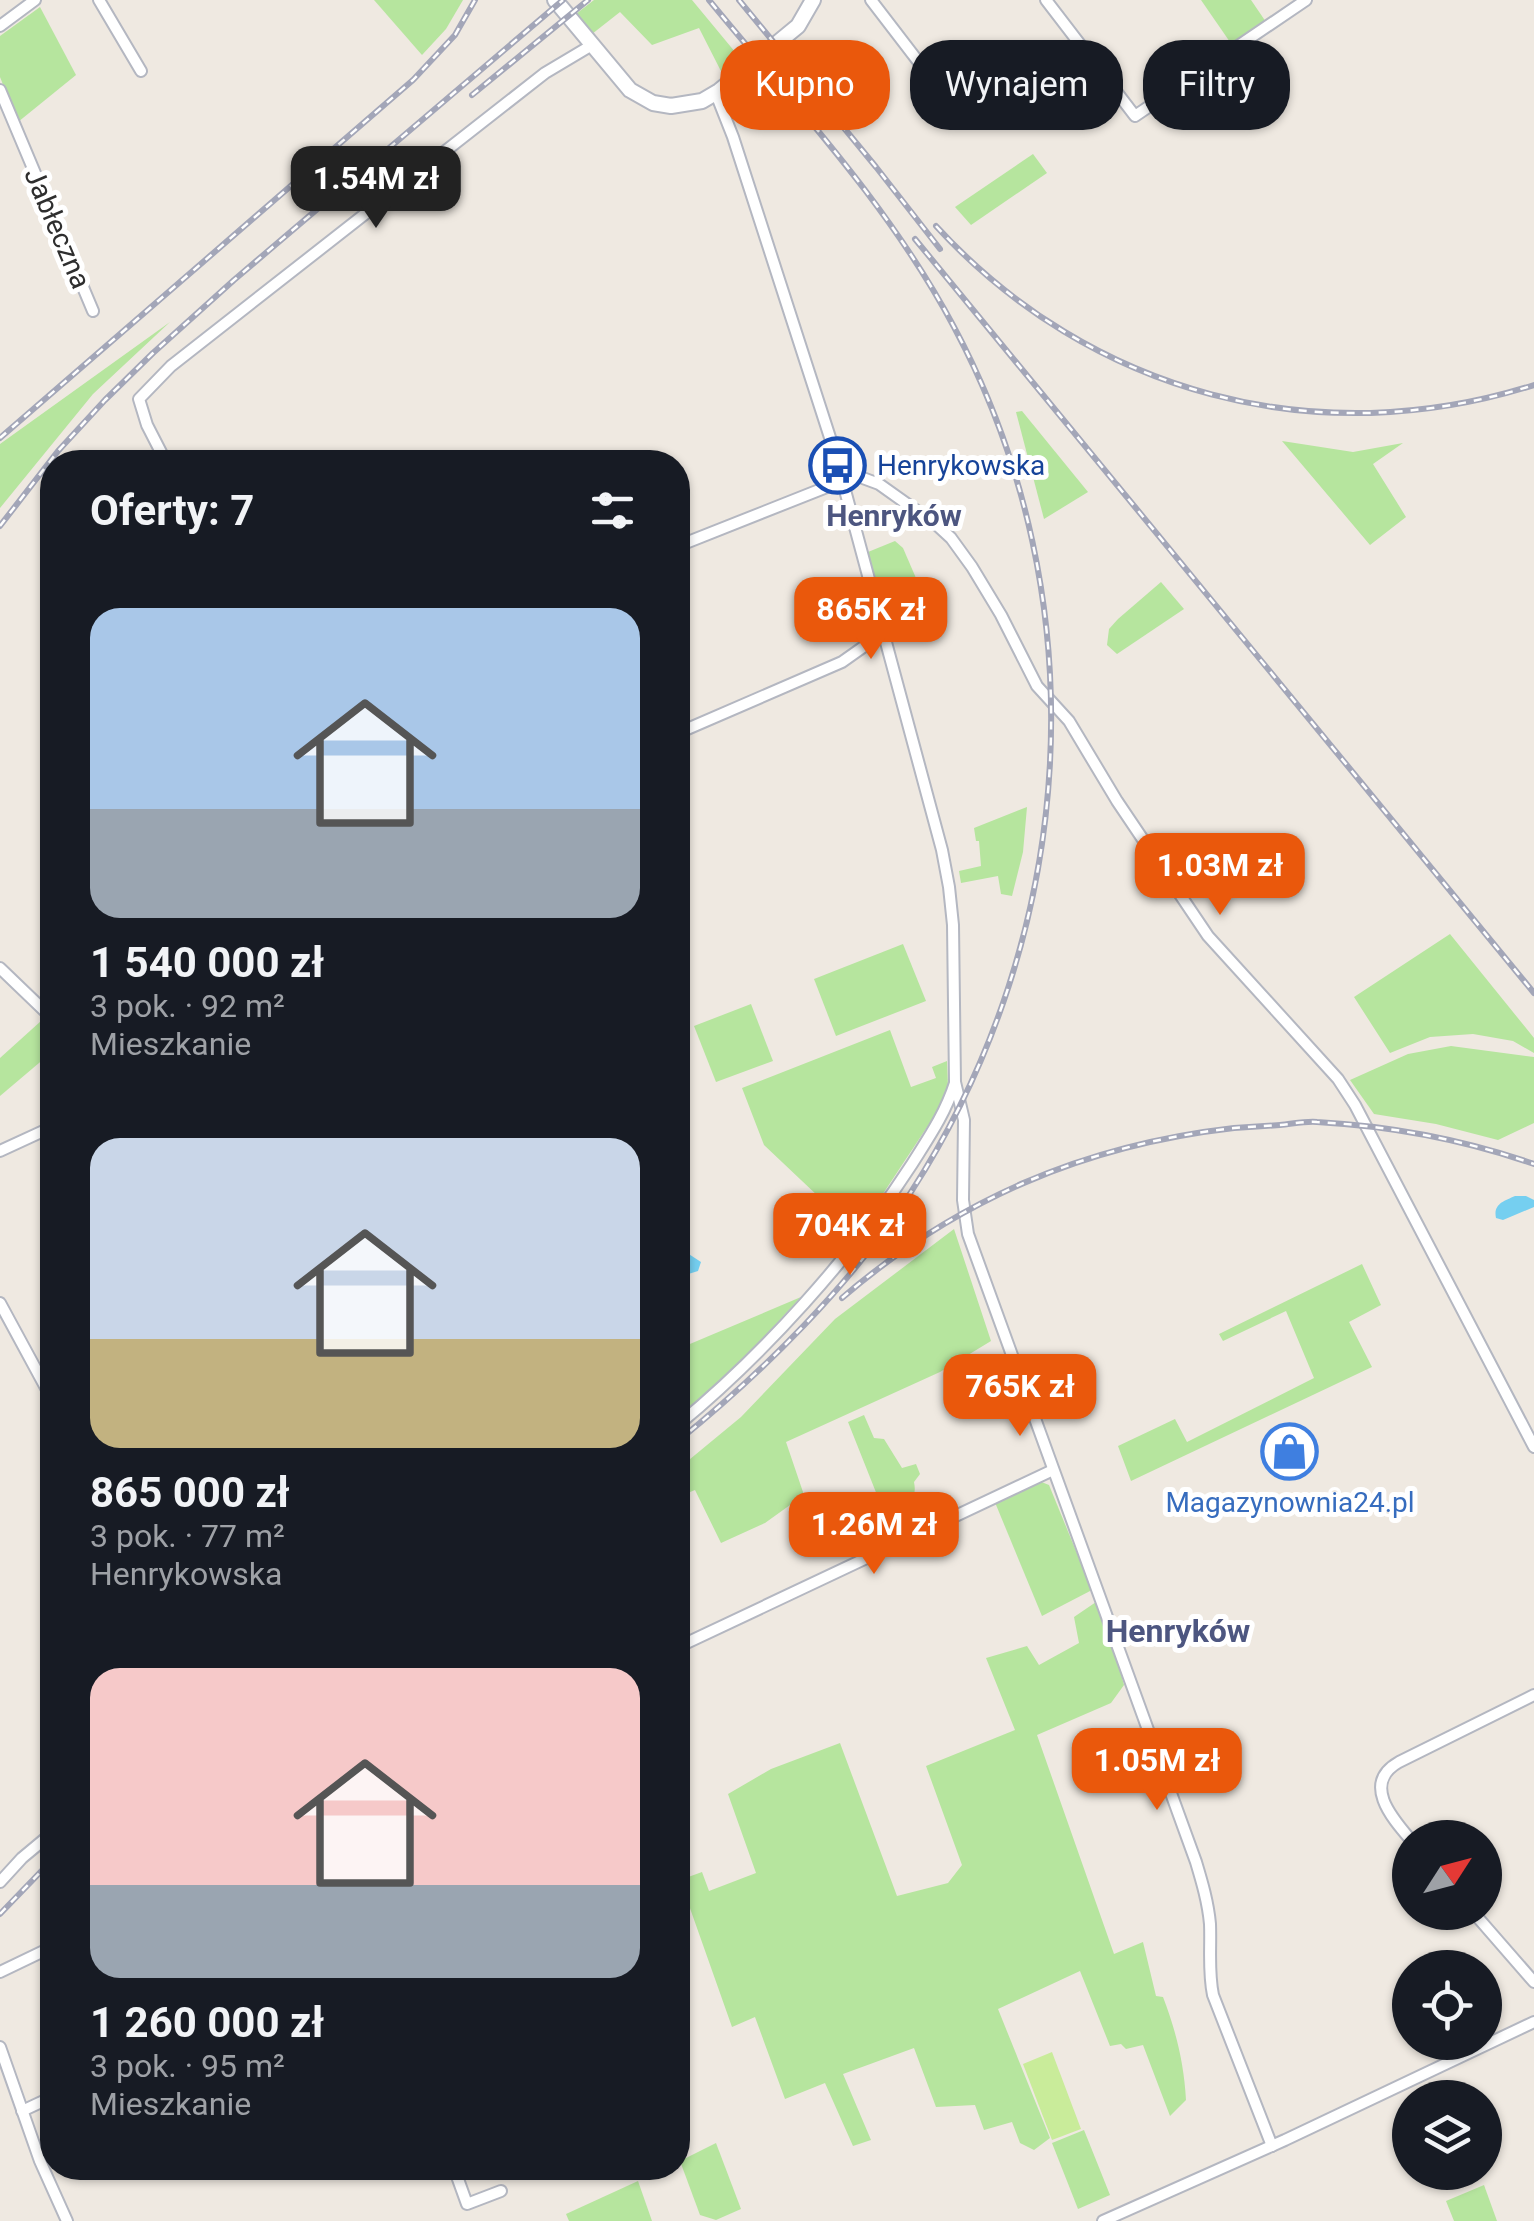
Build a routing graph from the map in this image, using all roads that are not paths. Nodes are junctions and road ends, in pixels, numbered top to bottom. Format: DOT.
graph roads {
  1 [pos="35,0"];
  2 [pos="99,0"];
  3 [pos="555,0"];
  4 [pos="813,0"];
  5 [pos="871,0"];
  6 [pos="1046,0"];
  7 [pos="1306,0"];
  8 [pos="0,26"];
  9 [pos="592,45"];
  10 [pos="910,50"];
  11 [pos="141,71"];
  12 [pos="0,90"];
  13 [pos="716,94"];
  14 [pos="93,310"];
  15 [pos="160,450"];
  16 [pos="841,478"];
  17 [pos="690,541"];
  18 [pos="883,633"];
  19 [pos="690,728"];
  20 [pos="0,968"];
  21 [pos="40,1006"];
  22 [pos="955,1082"];
  23 [pos="40,1133"];
  24 [pos="0,1151"];
  25 [pos="0,1303"];
  26 [pos="40,1377"];
  27 [pos="690,1414"];
  28 [pos="1534,1447"];
  29 [pos="1053,1470"];
  30 [pos="690,1641"];
  31 [pos="1534,1695"];
  32 [pos="1396,1820"];
  33 [pos="40,1843"];
  34 [pos="0,1882"];
  35 [pos="1489,1930"];
  36 [pos="40,1953"];
  37 [pos="0,1972"];
  38 [pos="1534,1982"];
  39 [pos="1534,2022"];
  40 [pos="0,2048"];
  41 [pos="40,2103"];
  42 [pos="22,2111"];
  43 [pos="1272,2146"];
  44 [pos="40,2161"];
  45 [pos="48,2180"];
  46 [pos="458,2180"];
  47 [pos="502,2190"];
  48 [pos="66,2221"];
  49 [pos="1103,2221"];
  1 -- 8 [label="street"];
  2 -- 11 [label="street"];
  3 -- 9 [label="street"];
  4 -- 13 [label="street"];
  5 -- 10 [label="street"];
  6 -- 7 [label="street"];
  9 -- 13 [label="street"];
  9 -- 15 [label="street"];
  12 -- 14 [label="street, Jabłeczna"];
  13 -- 16 [label="street"];
  16 -- 17 [label="street"];
  16 -- 18 [label="street"];
  16 -- 28 [label="street"];
  18 -- 19 [label="street"];
  18 -- 22 [label="street"];
  20 -- 21 [label="street"];
  22 -- 27 [label="street"];
  22 -- 29 [label="street"];
  23 -- 24 [label="street"];
  25 -- 26 [label="street"];
  29 -- 30 [label="street"];
  29 -- 43 [label="street"];
  31 -- 32 [label="street"];
  33 -- 34 [label="street"];
  35 -- 38 [label="street"];
  36 -- 37 [label="street"];
  39 -- 43 [label="street"];
  40 -- 42 [label="street"];
  41 -- 42 [label="street"];
  42 -- 44 [label="street"];
  43 -- 49 [label="street"];
  45 -- 48 [label="street"];
  46 -- 47 [label="street"];
}
